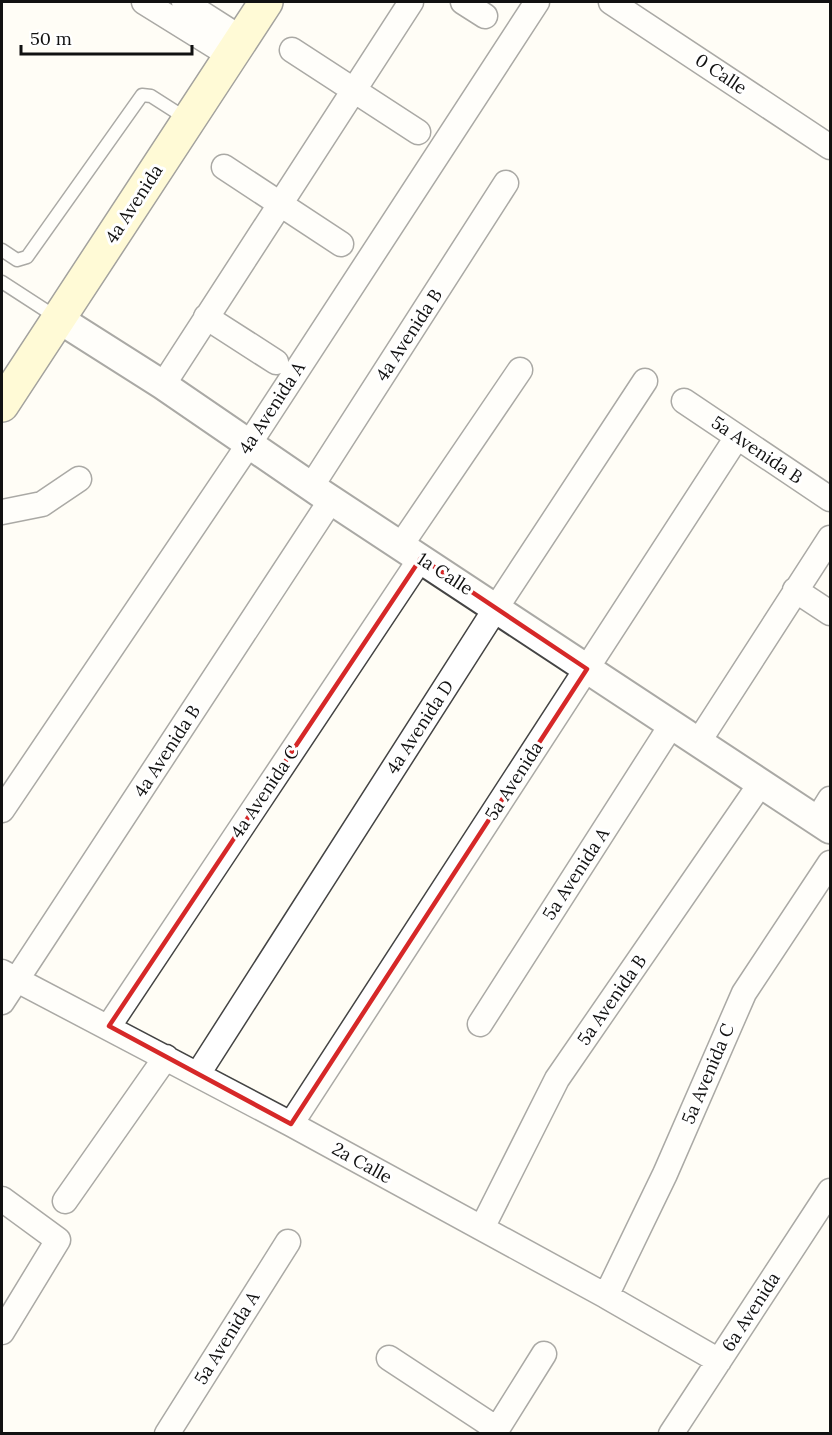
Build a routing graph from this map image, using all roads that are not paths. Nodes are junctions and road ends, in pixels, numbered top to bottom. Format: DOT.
graph roads {
  1 [pos="144,2"];
  2 [pos="184,2"];
  3 [pos="267,2"];
  4 [pos="411,2"];
  5 [pos="463,2"];
  6 [pos="537,2"];
  7 [pos="611,2"];
  8 [pos="485,16"];
  9 [pos="237,47"];
  10 [pos="292,50"];
  11 [pos="354,90"];
  12 [pos="189,121"];
  13 [pos="418,132"];
  14 [pos="831,147"];
  15 [pos="224,167"];
  16 [pos="506,183"];
  17 [pos="280,204"];
  18 [pos="340,244"];
  19 [pos="2,250"];
  20 [pos="2,282"];
  21 [pos="206,317"];
  22 [pos="59,319"];
  23 [pos="276,362"];
  24 [pos="520,370"];
  25 [pos="645,381"];
  26 [pos="164,385"];
  27 [pos="6,391"];
  28 [pos="684,400"];
  29 [pos="736,437"];
  30 [pos="249,444"];
  31 [pos="79,479"];
  32 [pos="321,493"];
  33 [pos="831,499"];
  34 [pos="2,512"];
  35 [pos="831,538"];
  36 [pos="411,552"];
  37 [pos="795,590"];
  38 [pos="496,608"];
  39 [pos="831,613"];
  40 [pos="587,669"];
  41 [pos="672,724"];
  42 [pos="699,741"];
  43 [pos="761,783"];
  44 [pos="2,810"];
  45 [pos="826,816"];
  46 [pos="831,863"];
  47 [pos="10,975"];
  48 [pos="2,1002"];
  49 [pos="480,1024"];
  50 [pos="109,1026"];
  51 [pos="166,1057"];
  52 [pos="198,1074"];
  53 [pos="291,1124"];
  54 [pos="831,1191"];
  55 [pos="2,1199"];
  56 [pos="65,1201"];
  57 [pos="482,1228"];
  58 [pos="288,1242"];
  59 [pos="606,1296"];
  60 [pos="2,1332"];
  61 [pos="544,1354"];
  62 [pos="389,1358"];
  63 [pos="719,1361"];
  64 [pos="495,1431"];
  65 [pos="673,1433"];
  66 [pos="167,1434"];
  1 -- 9 [label="street"];
  2 -- 9 [label="street"];
  3 -- 9 [label="main road, 4a Avenida"];
  4 -- 11 [label="street"];
  5 -- 8 [label="street"];
  6 -- 30 [label="street, 4a Avenida A"];
  7 -- 14 [label="street, 0 Calle"];
  9 -- 12 [label="main road, 4a Avenida"];
  10 -- 11 [label="street"];
  11 -- 13 [label="street"];
  11 -- 17 [label="street"];
  12 -- 19 [label="lane"];
  12 -- 22 [label="main road, 4a Avenida"];
  15 -- 17 [label="street"];
  16 -- 32 [label="street, 4a Avenida B"];
  17 -- 18 [label="street"];
  17 -- 21 [label="street"];
  20 -- 22 [label="lane"];
  21 -- 23 [label="street"];
  21 -- 26 [label="street"];
  22 -- 26 [label="street, 1a Calle"];
  22 -- 27 [label="main road, 4a Avenida"];
  24 -- 36 [label="street, 4a Avenida C"];
  25 -- 38 [label="street, 4a Avenida D"];
  26 -- 30 [label="street, 1a Calle"];
  28 -- 29 [label="street, 5a Avenida B"];
  29 -- 33 [label="street, 5a Avenida B"];
  29 -- 40 [label="street, 5a Avenida"];
  30 -- 32 [label="street, 1a Calle"];
  30 -- 44 [label="street, 4a Avenida A"];
  31 -- 34 [label="street"];
  32 -- 36 [label="street, 1a Calle"];
  32 -- 47 [label="street, 4a Avenida B"];
  35 -- 37 [label="street"];
  36 -- 38 [label="street, 1a Calle"];
  36 -- 50 [label="street, 4a Avenida C"];
  37 -- 39 [label="street"];
  37 -- 42 [label="street"];
  38 -- 40 [label="street, 1a Calle"];
  38 -- 52 [label="street, 4a Avenida D"];
  40 -- 41 [label="street, 1a Calle"];
  40 -- 53 [label="street, 5a Avenida"];
  41 -- 42 [label="street, 1a Calle"];
  41 -- 49 [label="street, 5a Avenida A"];
  42 -- 43 [label="street, 1a Calle"];
  43 -- 45 [label="street, 1a Calle"];
  43 -- 57 [label="street, 5a Avenida B"];
  46 -- 59 [label="street, 5a Avenida C"];
  47 -- 48 [label="street, 4a Avenida B"];
  47 -- 50 [label="street, 2a Calle"];
  50 -- 51 [label="street, 2a Calle"];
  51 -- 52 [label="street, 2a Calle"];
  51 -- 56 [label="street"];
  52 -- 53 [label="street, 2a Calle"];
  53 -- 57 [label="street, 2a Calle"];
  54 -- 63 [label="street, 6a Avenida"];
  55 -- 60 [label="street"];
  57 -- 59 [label="street, 2a Calle"];
  58 -- 66 [label="street, 5a Avenida A"];
  59 -- 63 [label="street, 2a Calle"];
  61 -- 64 [label="street"];
  62 -- 64 [label="street"];
  63 -- 65 [label="street, 6a Avenida"];
}
